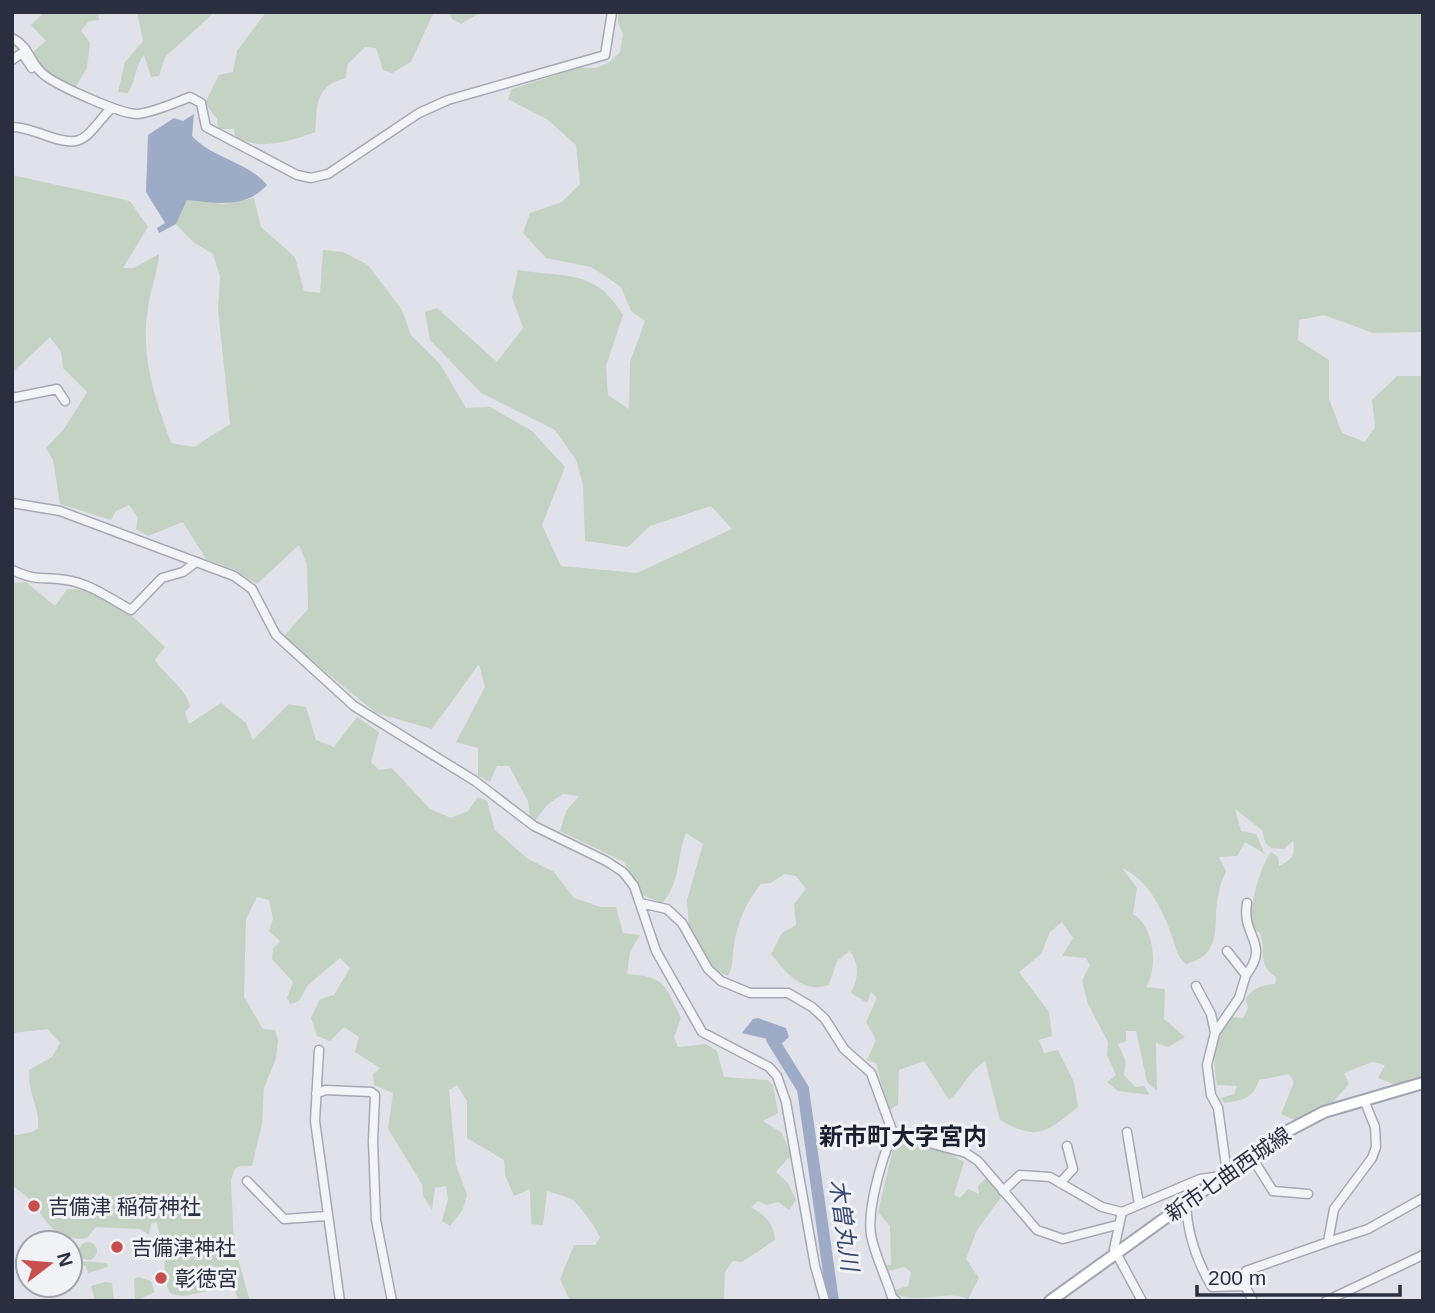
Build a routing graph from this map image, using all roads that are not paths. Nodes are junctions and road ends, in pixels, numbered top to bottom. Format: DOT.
graph roads {
  1 [pos="612,12"];
  2 [pos="12,38"];
  3 [pos="12,60"];
  4 [pos="51,80"];
  5 [pos="111,108"];
  6 [pos="12,127"];
  7 [pos="12,398"];
  8 [pos="65,401"];
  9 [pos="12,503"];
  10 [pos="196,562"];
  11 [pos="12,570"];
  12 [pos="640,903"];
  13 [pos="1247,904"];
  14 [pos="1227,951"];
  15 [pos="1246,975"];
  16 [pos="1196,986"];
  17 [pos="1215,1033"];
  18 [pos="319,1050"];
  19 [pos="1423,1083"];
  20 [pos="316,1094"];
  21 [pos="1364,1100"];
  22 [pos="1127,1132"];
  23 [pos="893,1133"];
  24 [pos="1067,1146"];
  25 [pos="1251,1156"];
  26 [pos="1224,1174"];
  27 [pos="247,1181"];
  28 [pos="1060,1183"];
  29 [pos="1003,1191"];
  30 [pos="1308,1194"];
  31 [pos="1423,1198"];
  32 [pos="1186,1202"];
  33 [pos="1139,1204"];
  34 [pos="1122,1212"];
  35 [pos="327,1216"];
  36 [pos="1117,1225"];
  37 [pos="1328,1242"];
  38 [pos="1117,1252"];
  39 [pos="1423,1255"];
  40 [pos="1245,1286"];
  41 [pos="340,1301"];
  42 [pos="392,1301"];
  43 [pos="825,1301"];
  44 [pos="896,1301"];
  45 [pos="1050,1301"];
  46 [pos="1142,1301"];
  47 [pos="1253,1301"];
  48 [pos="1326,1301"];
  1 -- 5 [label="street"];
  2 -- 4 [label="street"];
  3 -- 4 [label="street"];
  4 -- 5 [label="street"];
  5 -- 6 [label="street"];
  7 -- 8 [label="street"];
  9 -- 10 [label="street"];
  10 -- 11 [label="street"];
  10 -- 12 [label="street"];
  12 -- 23 [label="street"];
  12 -- 43 [label="street"];
  13 -- 15 [label="street"];
  14 -- 15 [label="street"];
  15 -- 17 [label="street"];
  16 -- 17 [label="street"];
  17 -- 26 [label="street"];
  18 -- 20 [label="street"];
  19 -- 21 [label="main road, 新市七曲西城線"];
  20 -- 35 [label="street"];
  20 -- 42 [label="street"];
  21 -- 25 [label="main road, 新市七曲西城線"];
  21 -- 37 [label="street"];
  22 -- 33 [label="street"];
  23 -- 29 [label="street"];
  23 -- 44 [label="street"];
  24 -- 28 [label="street"];
  25 -- 26 [label="main road, 新市七曲西城線"];
  25 -- 30 [label="street"];
  26 -- 32 [label="main road, 新市七曲西城線"];
  26 -- 33 [label="street"];
  27 -- 35 [label="street"];
  28 -- 29 [label="street"];
  28 -- 34 [label="street"];
  29 -- 36 [label="street"];
  31 -- 37 [label="street"];
  32 -- 38 [label="main road, 新市七曲西城線"];
  32 -- 40 [label="street"];
  33 -- 34 [label="street"];
  34 -- 36 [label="street"];
  35 -- 41 [label="street"];
  36 -- 38 [label="street"];
  37 -- 40 [label="street"];
  38 -- 45 [label="main road, 新市七曲西城線"];
  38 -- 46 [label="street"];
  39 -- 48 [label="street"];
  40 -- 47 [label="street"];
}
